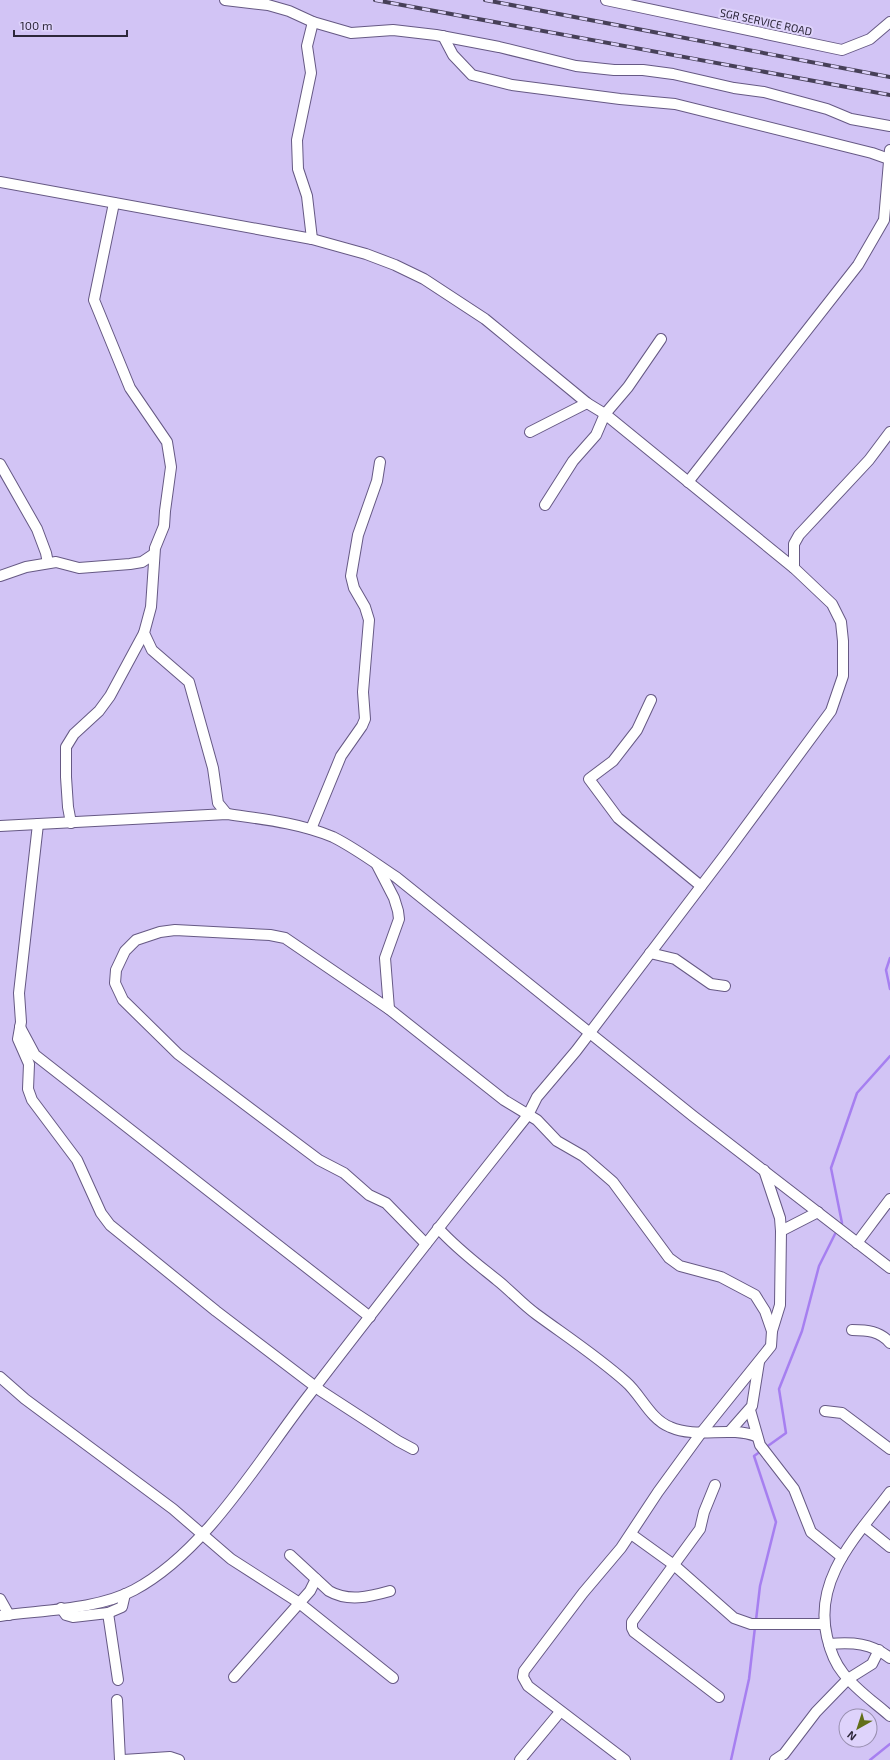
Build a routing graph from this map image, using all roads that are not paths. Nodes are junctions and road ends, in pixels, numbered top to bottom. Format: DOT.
graph roads {
  1 [pos="225,0"];
  2 [pos="606,0"];
  3 [pos="313,22"];
  4 [pos="890,22"];
  5 [pos="443,36"];
  6 [pos="890,126"];
  7 [pos="890,154"];
  8 [pos="0,182"];
  9 [pos="114,203"];
  10 [pos="312,239"];
  11 [pos="662,339"];
  12 [pos="586,403"];
  13 [pos="605,414"];
  14 [pos="530,432"];
  15 [pos="890,432"];
  16 [pos="880,446"];
  17 [pos="890,451"];
  18 [pos="380,462"];
  19 [pos="0,464"];
  20 [pos="688,482"];
  21 [pos="545,505"];
  22 [pos="154,554"];
  23 [pos="48,563"];
  24 [pos="794,568"];
  25 [pos="0,576"];
  26 [pos="144,633"];
  27 [pos="652,700"];
  28 [pos="227,814"];
  29 [pos="71,823"];
  30 [pos="38,824"];
  31 [pos="0,826"];
  32 [pos="311,829"];
  33 [pos="376,863"];
  34 [pos="701,886"];
  35 [pos="650,953"];
  36 [pos="725,986"];
  37 [pos="389,1009"];
  38 [pos="20,1026"];
  39 [pos="590,1031"];
  40 [pos="528,1115"];
  41 [pos="763,1169"];
  42 [pos="890,1199"];
  43 [pos="818,1212"];
  44 [pos="438,1228"];
  45 [pos="781,1231"];
  46 [pos="857,1242"];
  47 [pos="426,1244"];
  48 [pos="890,1268"];
  49 [pos="370,1317"];
  50 [pos="852,1330"];
  51 [pos="772,1331"];
  52 [pos="890,1343"];
  53 [pos="759,1362"];
  54 [pos="0,1377"];
  55 [pos="316,1386"];
  56 [pos="750,1410"];
  57 [pos="825,1411"];
  58 [pos="730,1431"];
  59 [pos="701,1433"];
  60 [pos="756,1436"];
  61 [pos="413,1449"];
  62 [pos="890,1449"];
  63 [pos="715,1484"];
  64 [pos="890,1492"];
  65 [pos="864,1526"];
  66 [pos="202,1534"];
  67 [pos="631,1534"];
  68 [pos="890,1547"];
  69 [pos="290,1555"];
  70 [pos="842,1557"];
  71 [pos="674,1565"];
  72 [pos="316,1579"];
  73 [pos="390,1591"];
  74 [pos="124,1594"];
  75 [pos="0,1599"];
  76 [pos="298,1602"];
  77 [pos="61,1608"];
  78 [pos="108,1613"];
  79 [pos="4,1615"];
  80 [pos="824,1624"];
  81 [pos="829,1644"];
  82 [pos="879,1650"];
  83 [pos="890,1658"];
  84 [pos="234,1676"];
  85 [pos="393,1678"];
  86 [pos="848,1679"];
  87 [pos="118,1680"];
  88 [pos="719,1696"];
  89 [pos="117,1700"];
  90 [pos="560,1712"];
  91 [pos="890,1716"];
  92 [pos="122,1760"];
  93 [pos="179,1760"];
  94 [pos="520,1760"];
  95 [pos="624,1760"];
  96 [pos="775,1760"];
  1 -- 3 [label="street"];
  2 -- 4 [label="street, SGR SERVICE ROAD"];
  3 -- 5 [label="street"];
  3 -- 10 [label="street"];
  5 -- 6 [label="street"];
  5 -- 7 [label="street"];
  7 -- 20 [label="street"];
  8 -- 9 [label="street"];
  9 -- 10 [label="street"];
  9 -- 22 [label="street"];
  10 -- 12 [label="street"];
  11 -- 13 [label="street"];
  12 -- 13 [label="street"];
  12 -- 14 [label="street"];
  13 -- 20 [label="street"];
  13 -- 21 [label="street"];
  15 -- 16 [label="street"];
  16 -- 17 [label="street"];
  16 -- 24 [label="street"];
  18 -- 32 [label="street"];
  19 -- 23 [label="street"];
  20 -- 24 [label="street"];
  22 -- 23 [label="street"];
  22 -- 26 [label="street"];
  23 -- 25 [label="street"];
  24 -- 34 [label="street"];
  26 -- 28 [label="street"];
  26 -- 29 [label="street"];
  27 -- 34 [label="street"];
  28 -- 29 [label="street"];
  28 -- 32 [label="street"];
  29 -- 30 [label="street"];
  30 -- 31 [label="street"];
  30 -- 38 [label="street"];
  32 -- 33 [label="street"];
  33 -- 37 [label="street"];
  33 -- 39 [label="street"];
  34 -- 35 [label="street"];
  35 -- 36 [label="street"];
  35 -- 39 [label="street"];
  37 -- 40 [label="street"];
  37 -- 47 [label="street"];
  38 -- 49 [label="street"];
  38 -- 55 [label="street"];
  39 -- 40 [label="street"];
  39 -- 41 [label="street"];
  40 -- 44 [label="street"];
  40 -- 51 [label="street"];
  41 -- 43 [label="street"];
  41 -- 45 [label="street"];
  42 -- 46 [label="street"];
  43 -- 45 [label="street"];
  43 -- 46 [label="street"];
  44 -- 47 [label="street"];
  44 -- 59 [label="street"];
  45 -- 51 [label="street"];
  46 -- 48 [label="street"];
  47 -- 49 [label="street"];
  49 -- 55 [label="street"];
  50 -- 52 [label="street"];
  51 -- 53 [label="street"];
  53 -- 56 [label="street"];
  53 -- 59 [label="street"];
  54 -- 66 [label="street"];
  55 -- 61 [label="street"];
  55 -- 66 [label="street"];
  56 -- 58 [label="street"];
  56 -- 60 [label="street"];
  57 -- 62 [label="street"];
  58 -- 59 [label="street"];
  58 -- 60 [label="street"];
  59 -- 67 [label="street"];
  60 -- 70 [label="street"];
  63 -- 71 [label="street"];
  64 -- 65 [label="street"];
  65 -- 68 [label="street"];
  65 -- 70 [label="street"];
  66 -- 74 [label="street"];
  66 -- 76 [label="street"];
  67 -- 71 [label="street"];
  67 -- 90 [label="street"];
  69 -- 72 [label="street"];
  70 -- 80 [label="street"];
  71 -- 80 [label="street"];
  71 -- 88 [label="street"];
  72 -- 73 [label="street"];
  72 -- 76 [label="street"];
  74 -- 77 [label="street"];
  74 -- 78 [label="street"];
  75 -- 79 [label="street"];
  76 -- 84 [label="street"];
  76 -- 85 [label="street"];
  77 -- 78 [label="street"];
  77 -- 79 [label="street"];
  78 -- 87 [label="street"];
  80 -- 81 [label="street"];
  81 -- 82 [label="street"];
  81 -- 86 [label="street"];
  82 -- 83 [label="street"];
  82 -- 86 [label="street"];
  86 -- 91 [label="street"];
  86 -- 96 [label="street"];
  89 -- 92 [label="street"];
  90 -- 94 [label="street"];
  90 -- 95 [label="street"];
  92 -- 93 [label="street"];
}
